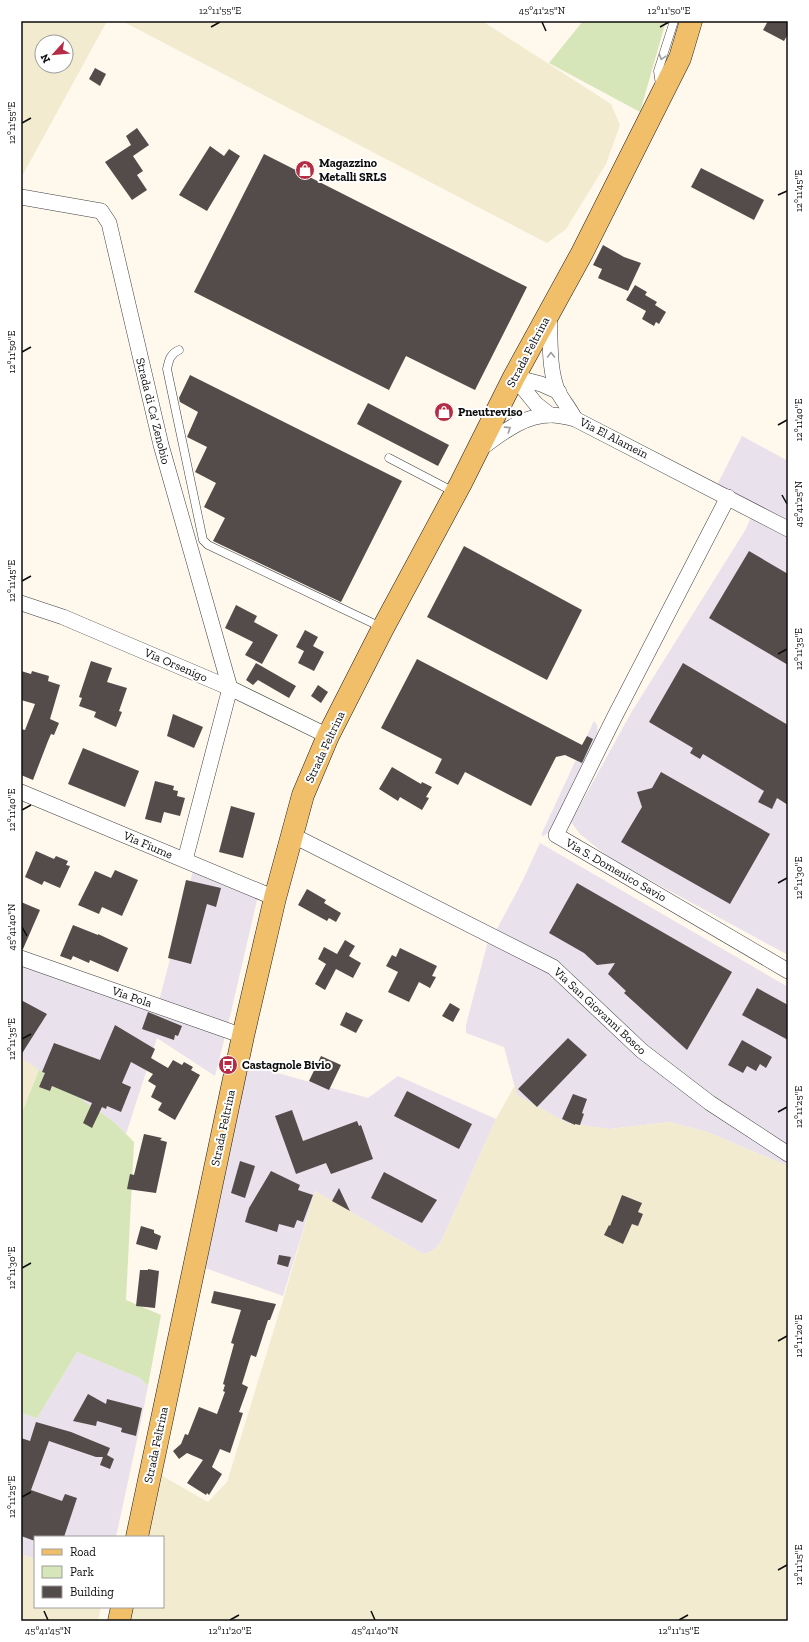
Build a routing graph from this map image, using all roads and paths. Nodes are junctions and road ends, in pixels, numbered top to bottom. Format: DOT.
graph roads {
  1 [pos="674,21"];
  2 [pos="691,21"];
  3 [pos="661,94"];
  4 [pos="21,197"];
  5 [pos="549,313"];
  6 [pos="179,350"];
  7 [pos="514,377"];
  8 [pos="559,392"];
  9 [pos="550,415"];
  10 [pos="575,418"];
  11 [pos="476,452"];
  12 [pos="389,458"];
  13 [pos="455,492"];
  14 [pos="728,498"];
  15 [pos="788,529"];
  16 [pos="21,603"];
  17 [pos="383,628"];
  18 [pos="230,688"];
  19 [pos="328,736"];
  20 [pos="21,792"];
  21 [pos="292,835"];
  22 [pos="185,860"];
  23 [pos="275,898"];
  24 [pos="21,958"];
  25 [pos="788,971"];
  26 [pos="243,1036"];
  27 [pos="788,1154"];
  28 [pos="137,1536"];
  29 [pos="122,1608"];
  30 [pos="119,1621"];
  1 -- 3 [label="lane, one-way"];
  2 -- 3 [label="main road, Strada Feltrina"];
  3 -- 5 [label="main road, Strada Feltrina"];
  4 -- 18 [label="street, Strada di Ca' Zenobio"];
  5 -- 7 [label="main road, Strada Feltrina"];
  8 -- 5 [label="street, one-way"];
  6 -- 17 [label="lane"];
  7 -- 8 [label="street"];
  7 -- 9 [label="street"];
  7 -- 11 [label="main road, Strada Feltrina"];
  8 -- 10 [label="street"];
  9 -- 10 [label="street, Via El Alamein"];
  11 -- 9 [label="street, Via El Alamein, one-way"];
  10 -- 14 [label="street, Via El Alamein"];
  11 -- 13 [label="main road, Strada Feltrina"];
  12 -- 13 [label="lane"];
  13 -- 17 [label="main road, Strada Feltrina"];
  14 -- 15 [label="street, Via El Alamein"];
  14 -- 25 [label="street, Via S. Domenico Savio"];
  16 -- 18 [label="street, Via Orsenigo"];
  17 -- 19 [label="main road, Strada Feltrina"];
  18 -- 19 [label="street, Via Orsenigo"];
  18 -- 22 [label="street"];
  19 -- 21 [label="main road, Strada Feltrina"];
  20 -- 22 [label="street, Via Fiume"];
  21 -- 23 [label="main road, Strada Feltrina"];
  21 -- 27 [label="street, Via San Giovanni Bosco"];
  22 -- 23 [label="street, Via Fiume"];
  23 -- 26 [label="main road, Strada Feltrina"];
  24 -- 26 [label="street, Via Pola"];
  26 -- 28 [label="main road, Strada Feltrina"];
  29 -- 30 [label="main road"];
}
